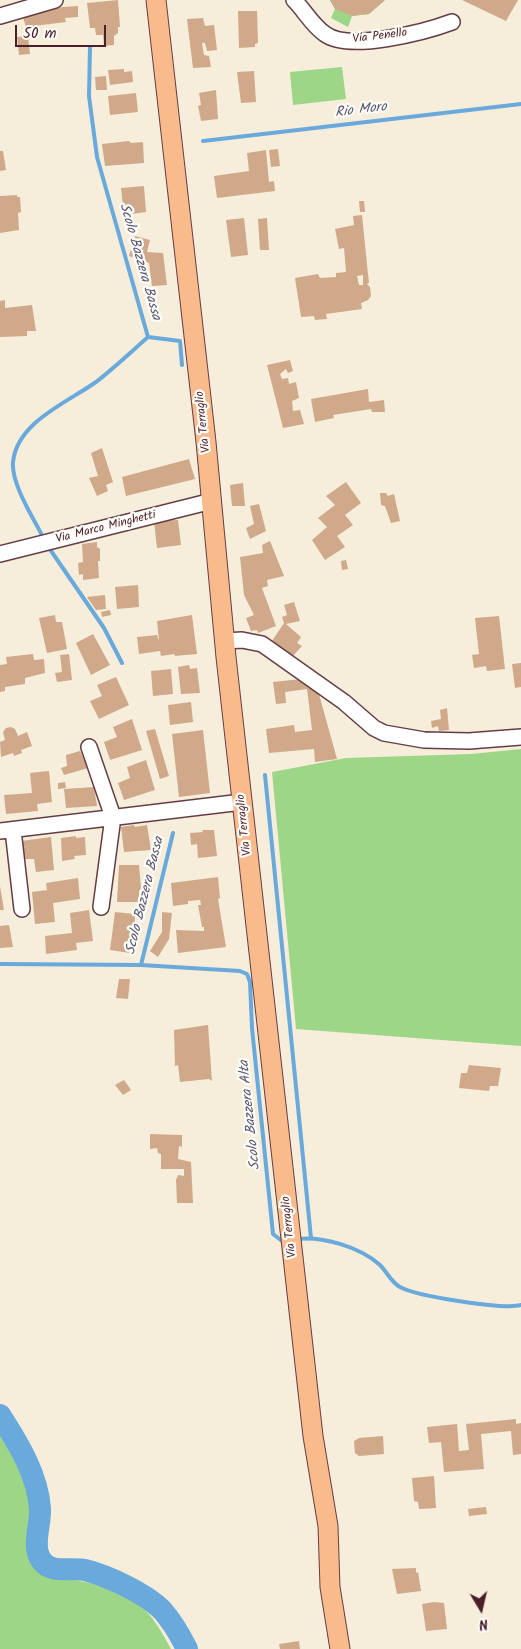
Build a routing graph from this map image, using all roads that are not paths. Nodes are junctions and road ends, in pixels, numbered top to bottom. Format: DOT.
graph roads {
  1 [pos="55,0"];
  2 [pos="156,0"];
  3 [pos="294,0"];
  4 [pos="0,16"];
  5 [pos="452,22"];
  6 [pos="212,501"];
  7 [pos="0,554"];
  8 [pos="225,642"];
  9 [pos="521,737"];
  10 [pos="89,746"];
  11 [pos="242,802"];
  12 [pos="113,817"];
  13 [pos="6,831"];
  14 [pos="101,907"];
  15 [pos="22,909"];
  16 [pos="340,1649"];
  1 -- 4 [label="street"];
  2 -- 6 [label="main road, Via Terraglio"];
  3 -- 5 [label="street, Via Penello"];
  6 -- 7 [label="street, Via Marco Minghetti"];
  6 -- 8 [label="main road, Via Terraglio"];
  8 -- 9 [label="street"];
  8 -- 11 [label="main road, Via Terraglio"];
  10 -- 12 [label="street"];
  11 -- 12 [label="street"];
  11 -- 16 [label="main road, Via Terraglio"];
  12 -- 13 [label="street"];
  12 -- 14 [label="street"];
  13 -- 15 [label="street"];
}
